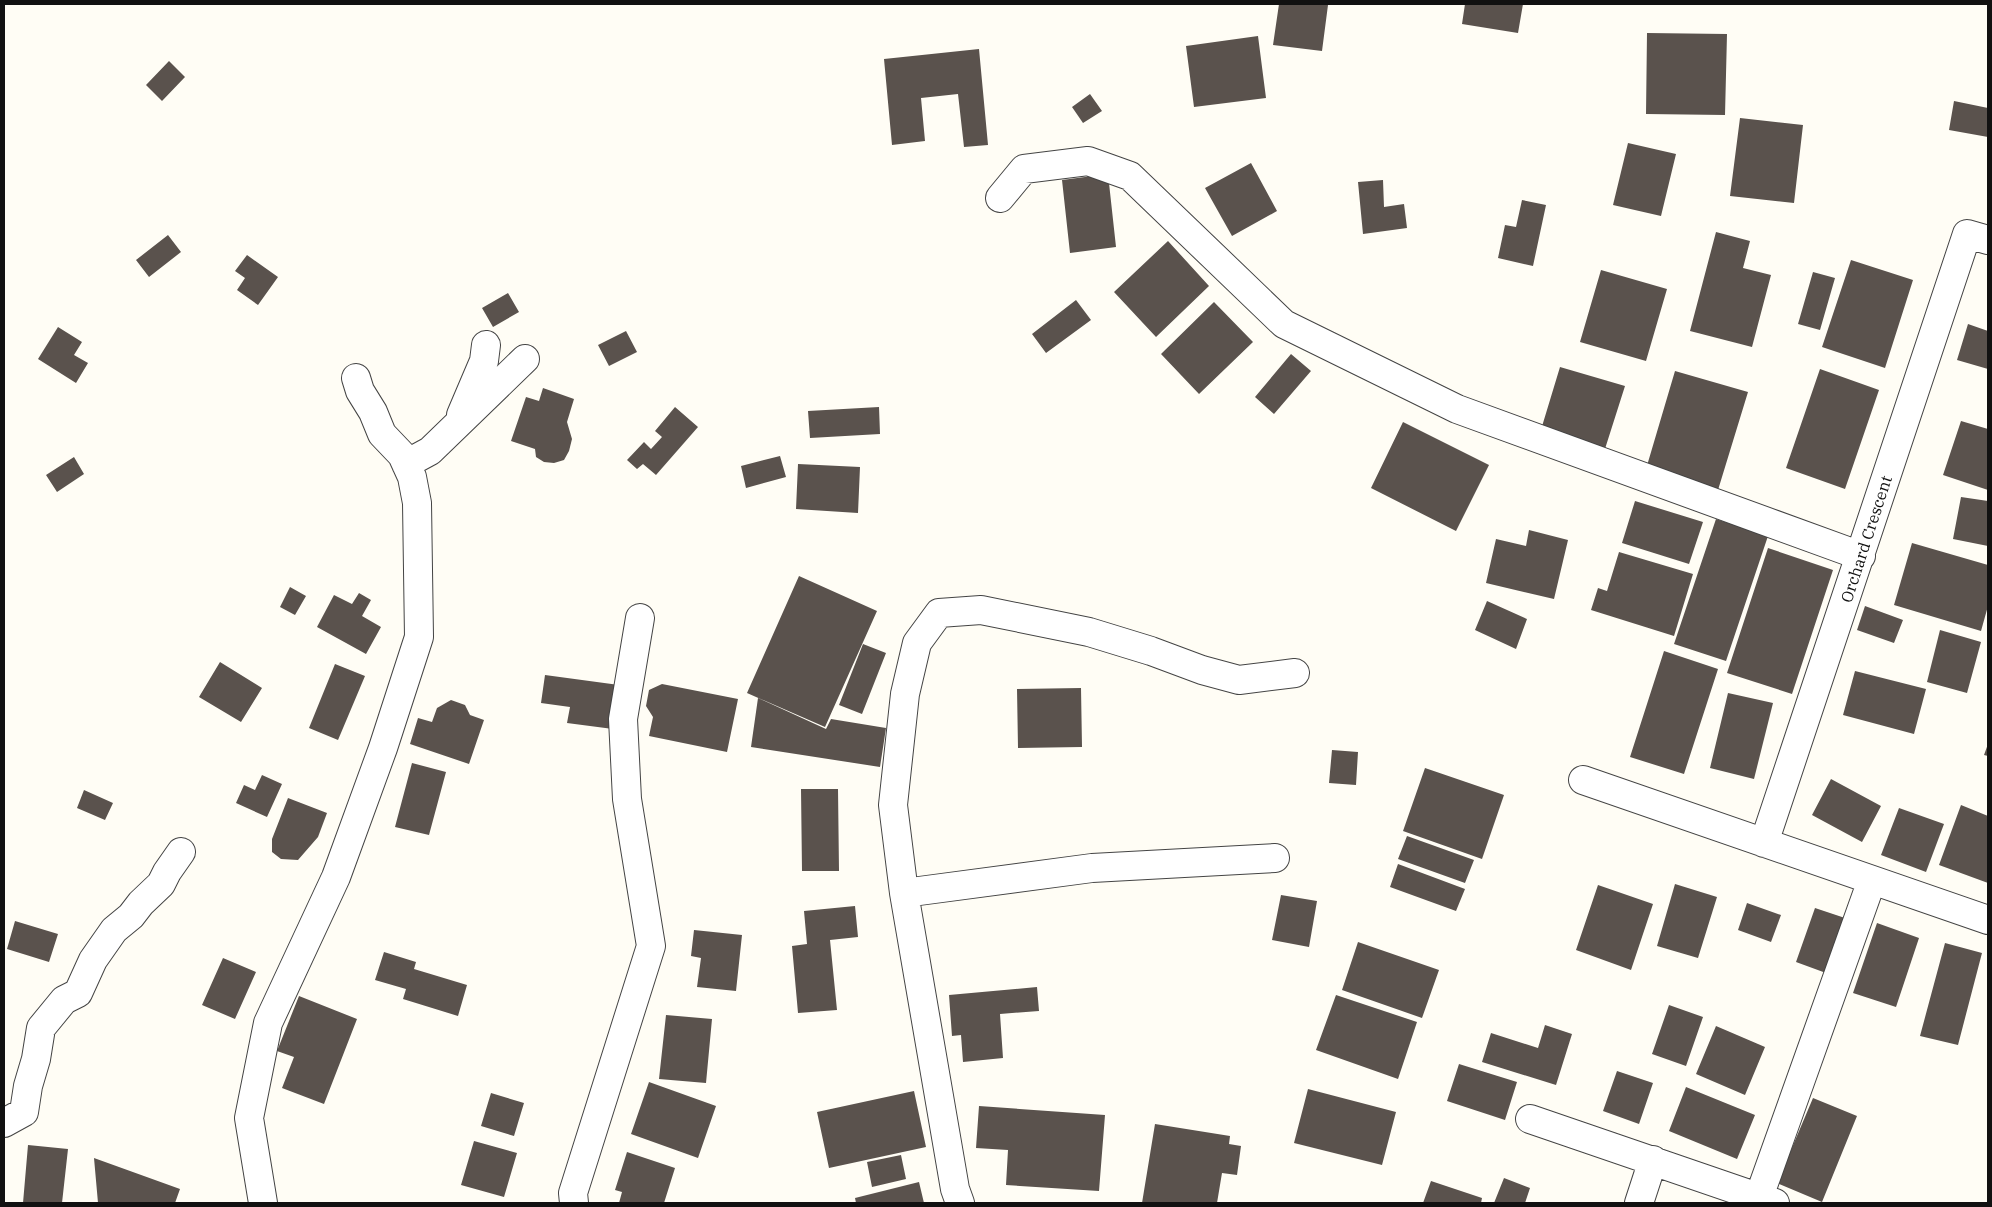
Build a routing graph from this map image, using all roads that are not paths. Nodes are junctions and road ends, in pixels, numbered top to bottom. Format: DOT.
graph roads {
  1 [pos="1000,198"];
  2 [pos="1978,237"];
  3 [pos="486,345"];
  4 [pos="525,359"];
  5 [pos="356,378"];
  6 [pos="456,425"];
  7 [pos="406,464"];
  8 [pos="1861,556"];
  9 [pos="640,618"];
  10 [pos="1296,673"];
  11 [pos="1584,780"];
  12 [pos="1764,843"];
  13 [pos="181,852"];
  14 [pos="1275,858"];
  15 [pos="1872,880"];
  16 [pos="904,893"];
  17 [pos="1988,920"];
  18 [pos="1530,1119"];
  19 [pos="4,1123"];
  20 [pos="1653,1160"];
  21 [pos="1768,1200"];
  22 [pos="263,1203"];
  23 [pos="574,1203"];
  24 [pos="960,1203"];
  25 [pos="1639,1203"];
  1 -- 8 [label="street"];
  2 -- 8 [label="street, Orchard Crescent"];
  3 -- 6 [label="street"];
  4 -- 6 [label="street"];
  5 -- 7 [label="street"];
  6 -- 7 [label="street"];
  7 -- 22 [label="street"];
  8 -- 12 [label="street, Orchard Crescent"];
  9 -- 23 [label="street"];
  10 -- 16 [label="street"];
  11 -- 12 [label="street"];
  12 -- 15 [label="street"];
  13 -- 19 [label="street"];
  14 -- 16 [label="street"];
  15 -- 17 [label="street"];
  15 -- 21 [label="street"];
  16 -- 24 [label="street"];
  18 -- 20 [label="street"];
  20 -- 21 [label="street"];
  20 -- 25 [label="street"];
}
